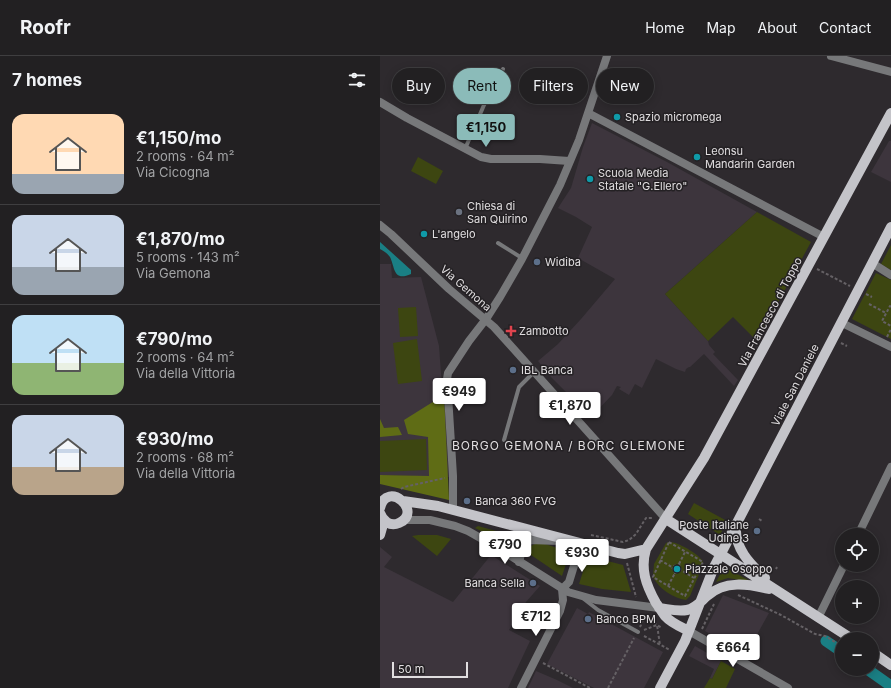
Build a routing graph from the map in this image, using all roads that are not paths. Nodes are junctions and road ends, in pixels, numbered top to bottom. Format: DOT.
graph roads {
  1 [pos="606,56"];
  2 [pos="832,56"];
  3 [pos="891,72"];
  4 [pos="380,102"];
  5 [pos="485,104"];
  6 [pos="588,113"];
  7 [pos="891,113"];
  8 [pos="465,149"];
  9 [pos="569,161"];
  10 [pos="380,225"];
  11 [pos="891,227"];
  12 [pos="824,237"];
  13 [pos="498,243"];
  14 [pos="522,259"];
  15 [pos="872,264"];
  16 [pos="891,275"];
  17 [pos="486,319"];
  18 [pos="842,323"];
  19 [pos="891,347"];
  20 [pos="535,371"];
  21 [pos="504,440"];
  22 [pos="891,467"];
  23 [pos="384,496"];
  24 [pos="404,501"];
  25 [pos="380,508"];
  26 [pos="453,510"];
  27 [pos="381,516"];
  28 [pos="666,519"];
  29 [pos="403,520"];
  30 [pos="736,526"];
  31 [pos="861,528"];
  32 [pos="380,535"];
  33 [pos="581,543"];
  34 [pos="646,549"];
  35 [pos="721,554"];
  36 [pos="519,562"];
  37 [pos="841,572"];
  38 [pos="562,589"];
  39 [pos="777,591"];
  40 [pos="580,596"];
  41 [pos="699,603"];
  42 [pos="659,608"];
  43 [pos="818,618"];
  44 [pos="689,631"];
  45 [pos="638,632"];
  46 [pos="841,632"];
  47 [pos="879,656"];
  48 [pos="891,664"];
  49 [pos="521,688"];
  50 [pos="660,688"];
  51 [pos="788,688"];
  1 -- 6 [label="street"];
  2 -- 3 [label="street"];
  4 -- 8 [label="street"];
  5 -- 8 [label="lane"];
  6 -- 9 [label="street"];
  6 -- 12 [label="street"];
  7 -- 12 [label="main road, Via Francesco di Toppo"];
  8 -- 9 [label="street"];
  9 -- 14 [label="street"];
  10 -- 17 [label="street, Via Gemona"];
  11 -- 15 [label="main road, Viale San Daniele"];
  12 -- 28 [label="main road, Via Francesco di Toppo"];
  13 -- 14 [label="lane"];
  14 -- 17 [label="street"];
  15 -- 16 [label="street"];
  15 -- 18 [label="main road, Viale San Daniele"];
  17 -- 20 [label="street, Via Gemona"];
  17 -- 26 [label="street"];
  18 -- 19 [label="street"];
  18 -- 30 [label="main road, Viale San Daniele"];
  20 -- 21 [label="lane"];
  20 -- 28 [label="street, Via Gemona"];
  22 -- 31 [label="street"];
  23 -- 24 [label="main road"];
  23 -- 25 [label="main road"];
  24 -- 26 [label="main road"];
  24 -- 29 [label="main road"];
  26 -- 33 [label="main road"];
  27 -- 29 [label="main road"];
  27 -- 32 [label="main road"];
  28 -- 34 [label="main road"];
  28 -- 35 [label="main road"];
  29 -- 36 [label="street"];
  30 -- 35 [label="main road, Viale San Daniele"];
  30 -- 39 [label="main road"];
  33 -- 34 [label="main road"];
  33 -- 36 [label="street"];
  33 -- 38 [label="street"];
  34 -- 42 [label="main road"];
  35 -- 39 [label="main road"];
  35 -- 41 [label="main road"];
  36 -- 38 [label="street"];
  37 -- 43 [label="street"];
  38 -- 40 [label="street"];
  38 -- 49 [label="street"];
  39 -- 41 [label="main road"];
  39 -- 43 [label="main road"];
  40 -- 42 [label="street"];
  40 -- 45 [label="lane"];
  41 -- 42 [label="main road"];
  41 -- 44 [label="main road"];
  42 -- 44 [label="main road"];
  43 -- 46 [label="main road"];
  44 -- 50 [label="main road"];
  44 -- 51 [label="street"];
  47 -- 48 [label="main road"];
}
